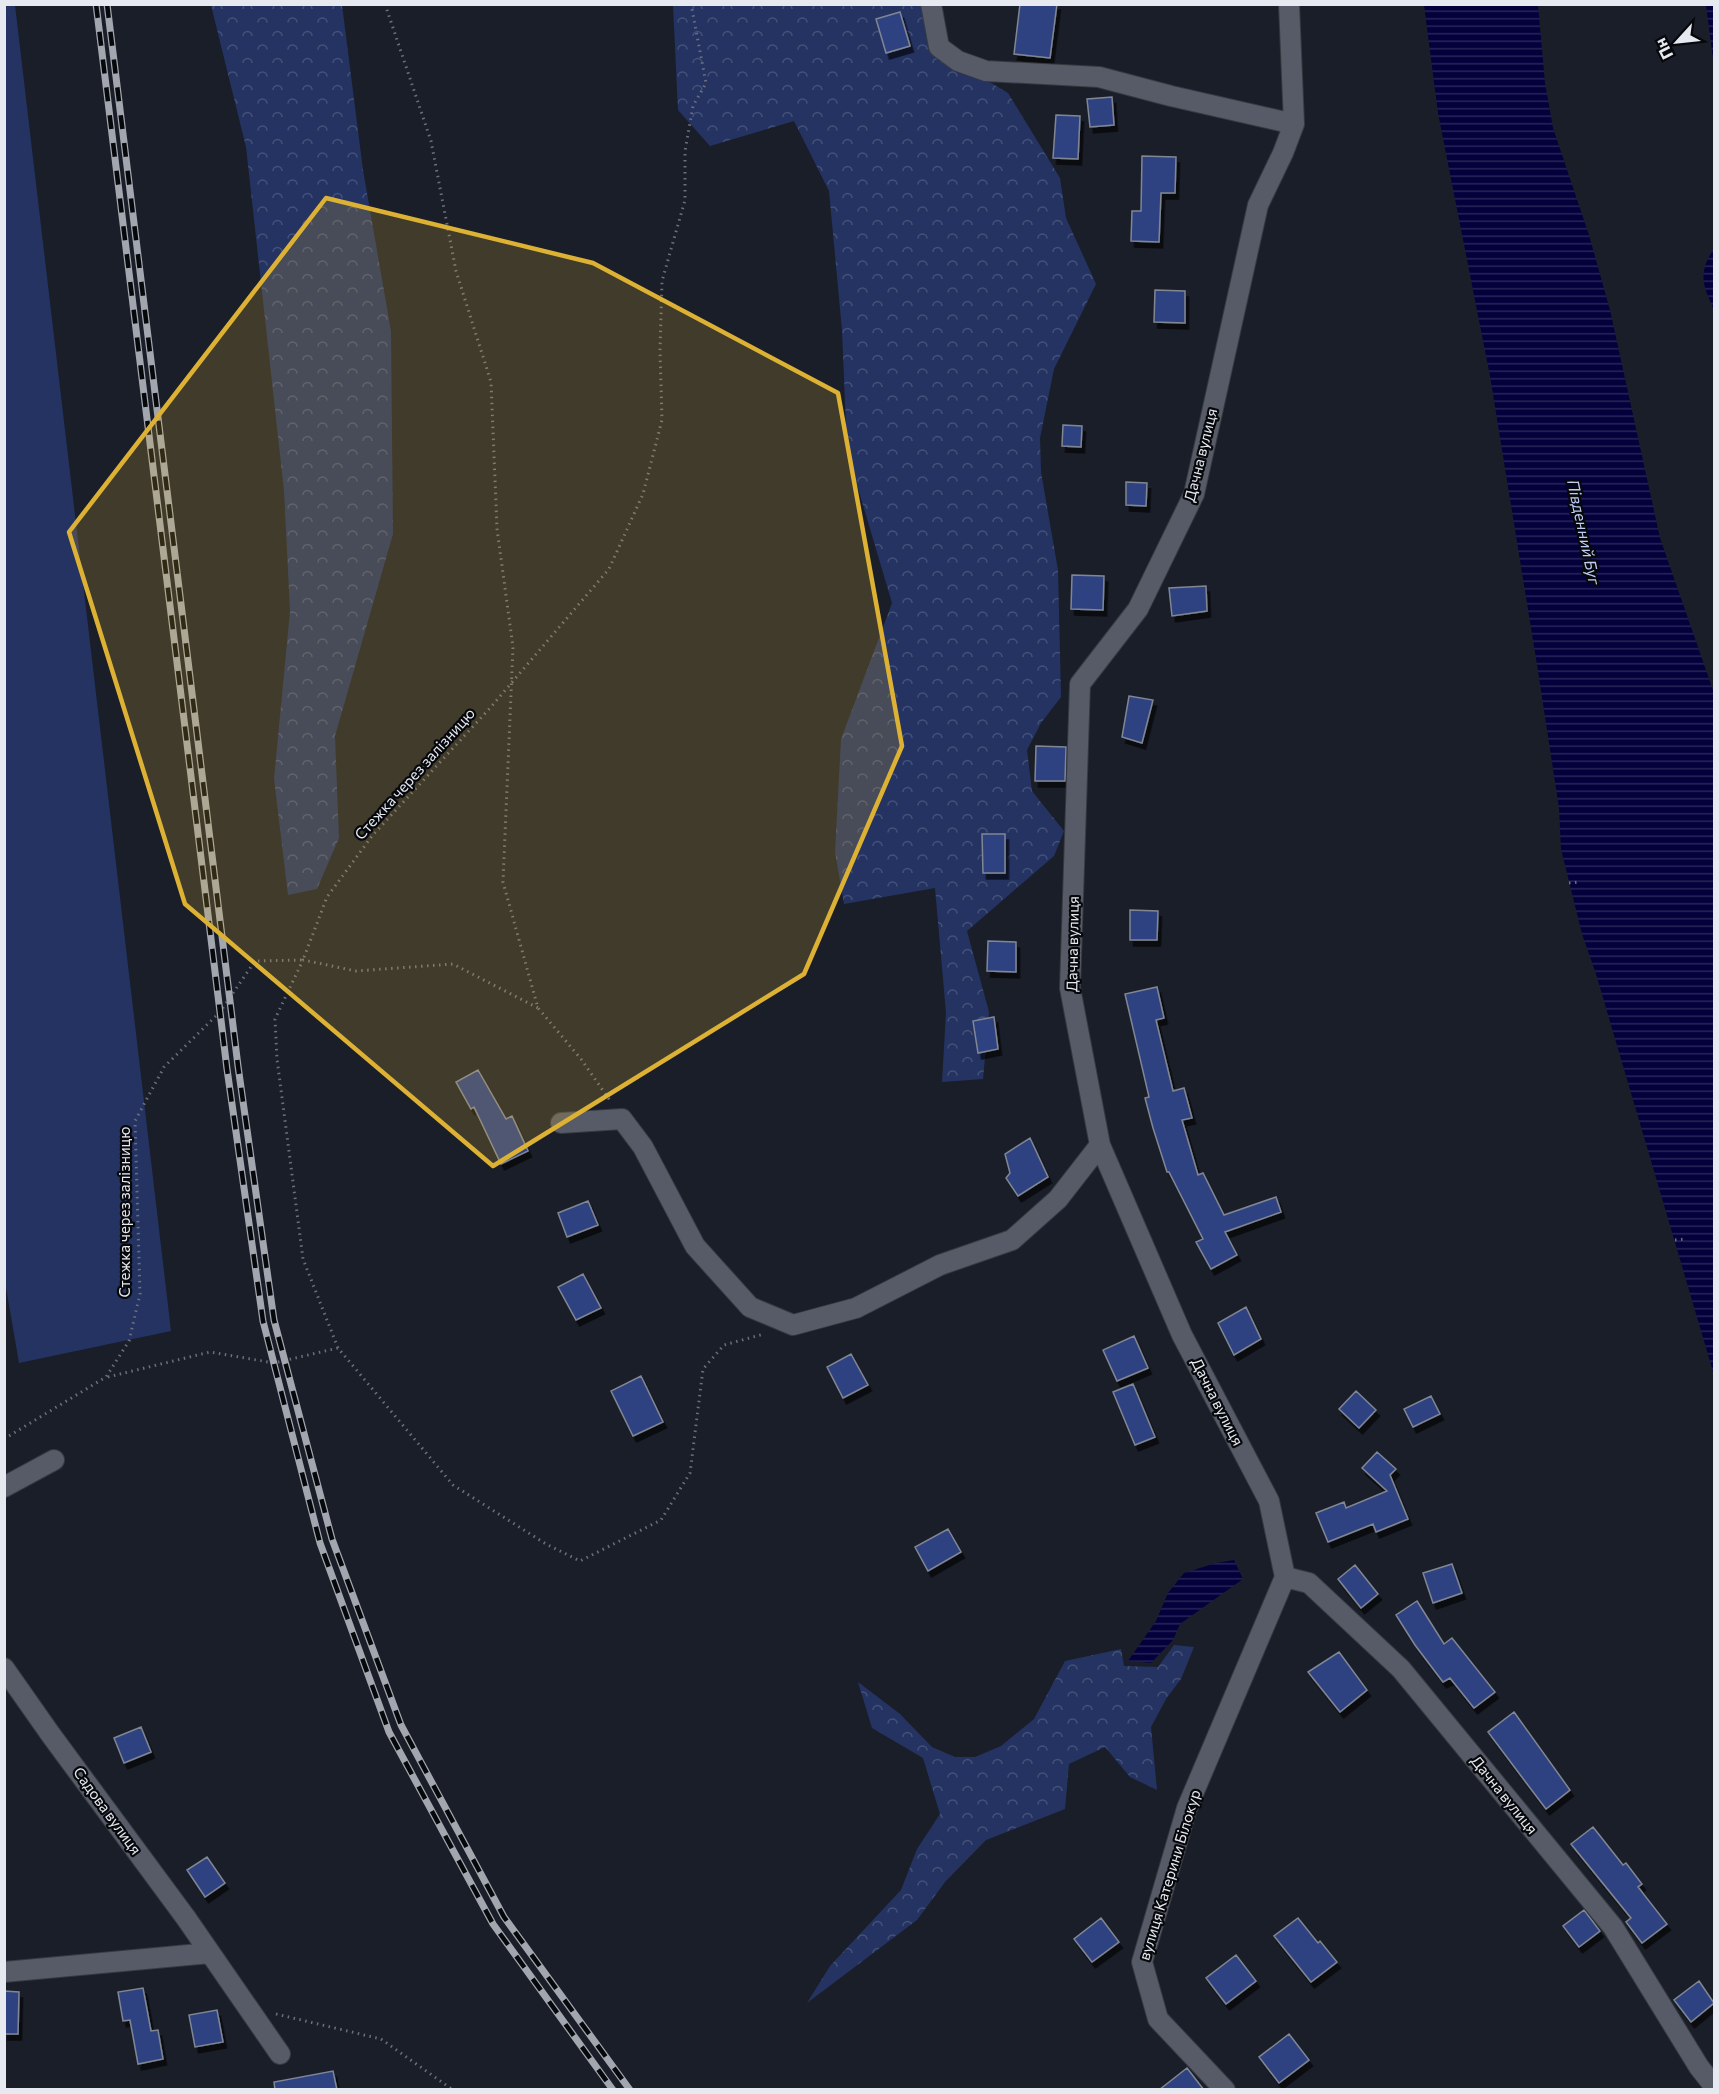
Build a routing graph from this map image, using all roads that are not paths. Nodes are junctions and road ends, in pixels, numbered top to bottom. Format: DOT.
graph roads {
  1 [pos="931,4"];
  2 [pos="1289,4"];
  3 [pos="1294,124"];
  4 [pos="561,1123"];
  5 [pos="1100,1145"];
  6 [pos="54,1460"];
  7 [pos="4,1487"];
  8 [pos="1285,1577"];
  9 [pos="4,1668"];
  10 [pos="210,1953"];
  11 [pos="4,1972"];
  12 [pos="280,2054"];
  13 [pos="1714,2086"];
  14 [pos="1225,2090"];
  1 -- 3 [label="street"];
  2 -- 3 [label="street"];
  3 -- 5 [label="street, Дачна вулиця"];
  4 -- 5 [label="street"];
  5 -- 8 [label="street, Дачна вулиця"];
  6 -- 7 [label="street"];
  8 -- 13 [label="street, Дачна вулиця"];
  8 -- 14 [label="street, вулиця Катерини Білокур"];
  9 -- 10 [label="street, Садова вулиця"];
  10 -- 11 [label="street"];
  10 -- 12 [label="street, Садова вулиця"];
}
